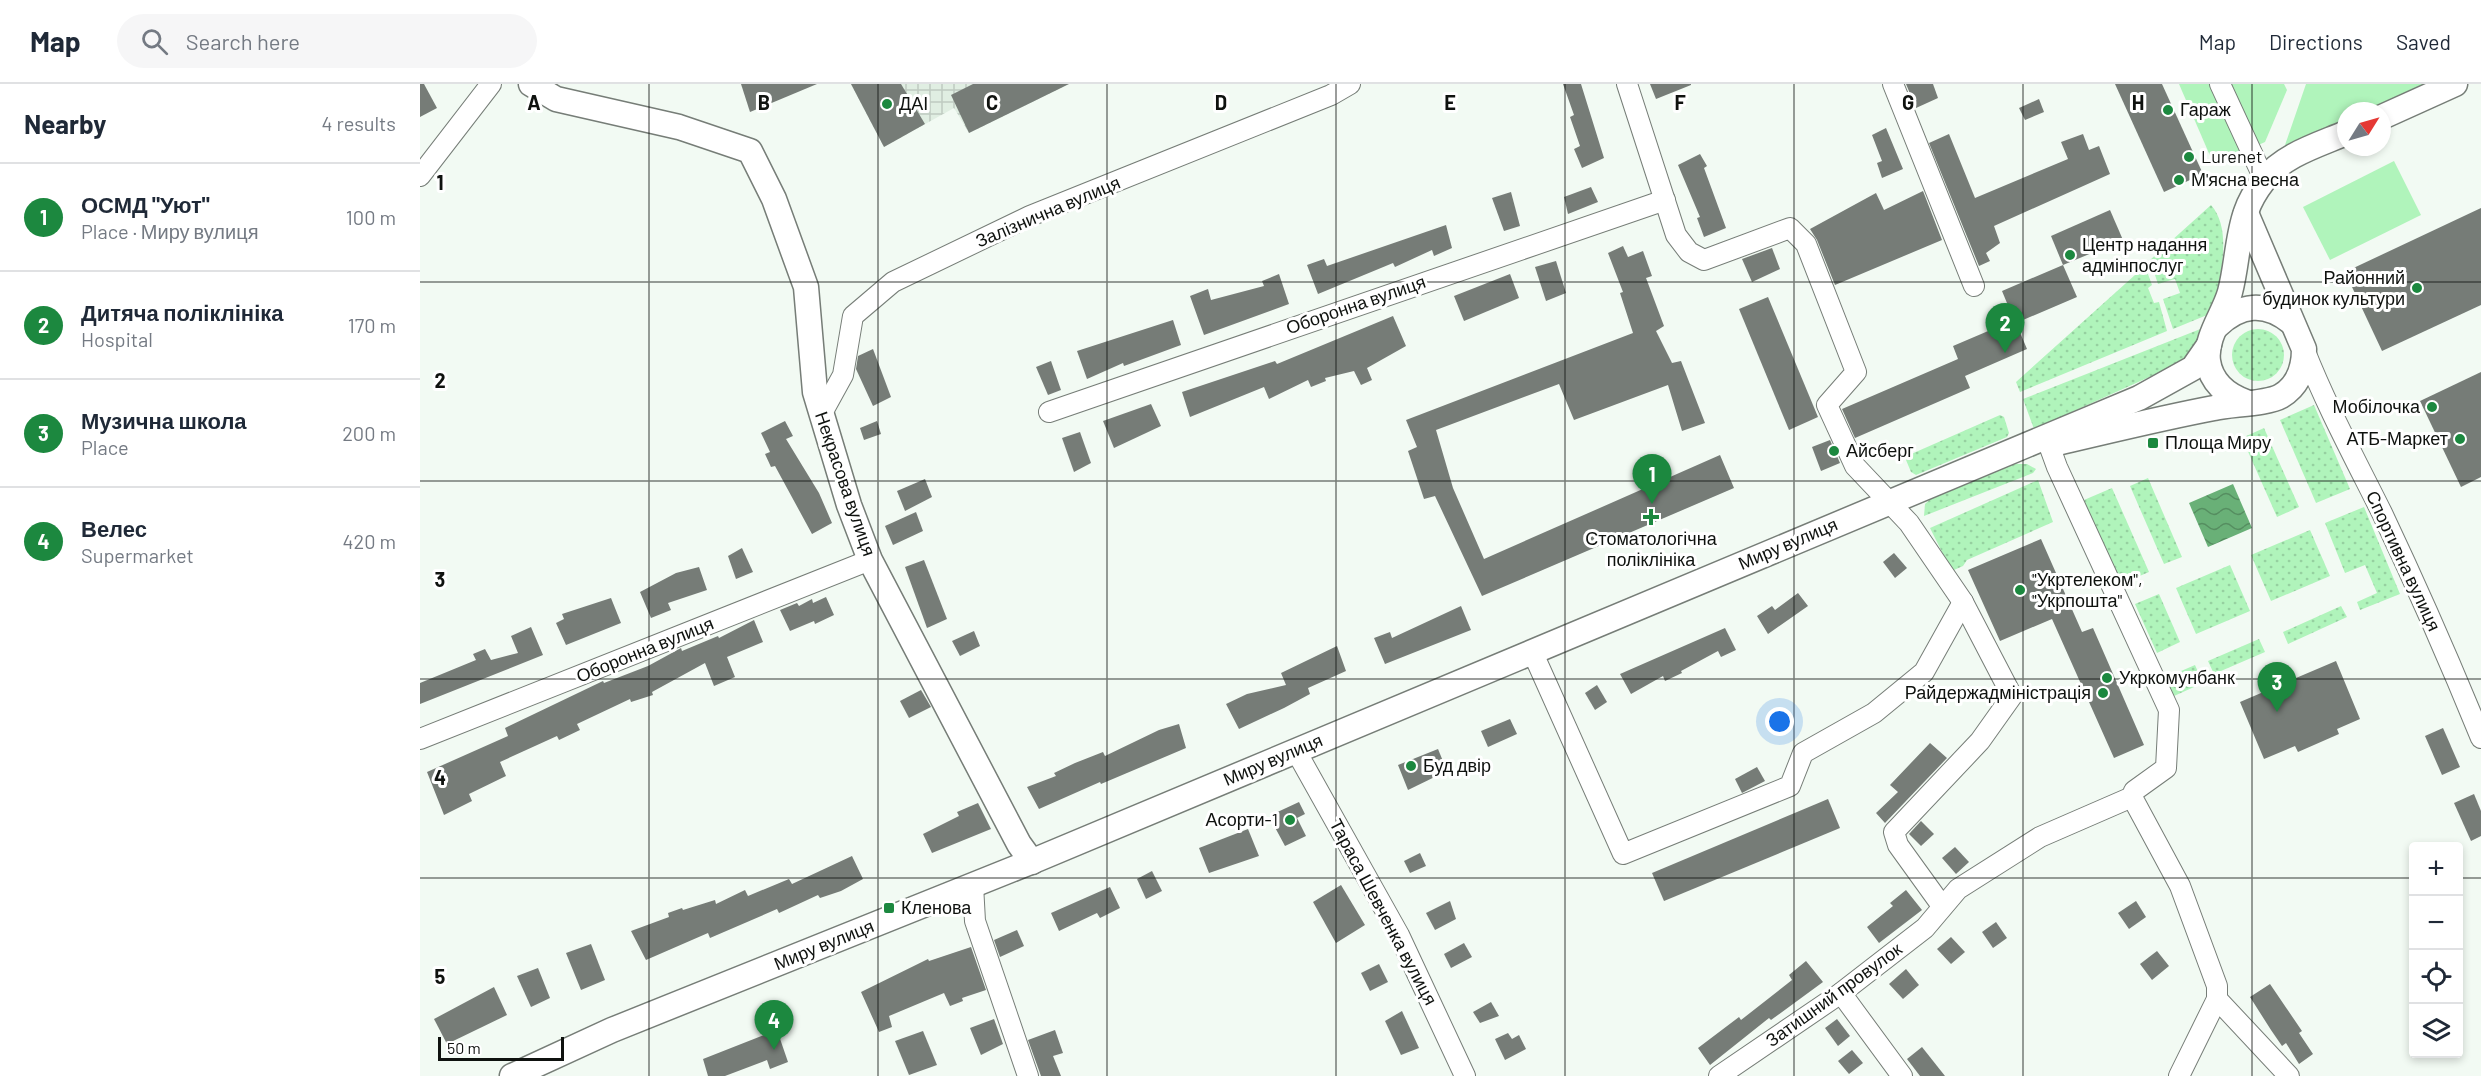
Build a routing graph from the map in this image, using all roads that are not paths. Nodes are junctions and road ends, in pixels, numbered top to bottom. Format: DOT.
graph roads {
  1 [pos="491,84"];
  2 [pos="531,84"];
  3 [pos="1350,84"];
  4 [pos="1627,84"];
  5 [pos="1893,84"];
  6 [pos="2220,84"];
  7 [pos="2456,84"];
  8 [pos="2391,113"];
  9 [pos="2337,137"];
  10 [pos="420,176"];
  11 [pos="2264,179"];
  12 [pos="1665,200"];
  13 [pos="2246,213"];
  14 [pos="1974,286"];
  15 [pos="2290,322"];
  16 [pos="2213,335"];
  17 [pos="2304,349"];
  18 [pos="2319,387"];
  19 [pos="2289,390"];
  20 [pos="2246,402"];
  21 [pos="1049,412"];
  22 [pos="821,415"];
  23 [pos="2041,443"];
  24 [pos="1890,502"];
  25 [pos="870,560"];
  26 [pos="1963,602"];
  27 [pos="1532,651"];
  28 [pos="2481,738"];
  29 [pos="420,740"];
  30 [pos="1296,751"];
  31 [pos="2132,796"];
  32 [pos="1032,862"];
  33 [pos="973,885"];
  34 [pos="1942,906"];
  35 [pos="1841,993"];
  36 [pos="2217,999"];
  37 [pos="1722,1075"];
  38 [pos="512,1076"];
  39 [pos="1028,1076"];
  40 [pos="1465,1076"];
  41 [pos="1902,1076"];
  42 [pos="2179,1076"];
  43 [pos="2289,1076"];
  1 -- 10 [label="street"];
  2 -- 22 [label="street, Некрасова вулиця"];
  3 -- 22 [label="street, Залізнична вулиця"];
  4 -- 12 [label="street"];
  5 -- 14 [label="street"];
  6 -- 11 [label="street"];
  7 -- 8 [label="street"];
  9 -- 11 [label="street"];
  11 -- 13 [label="street"];
  12 -- 21 [label="street, Оборонна вулиця"];
  12 -- 24 [label="street"];
  13 -- 15 [label="street"];
  13 -- 16 [label="street"];
  15 -- 16 [label="street"];
  15 -- 17 [label="street"];
  16 -- 20 [label="street"];
  16 -- 23 [label="street"];
  17 -- 18 [label="street, Спортивна вулиця"];
  17 -- 19 [label="street"];
  18 -- 19 [label="street"];
  18 -- 28 [label="street, Спортивна вулиця"];
  19 -- 20 [label="street"];
  20 -- 23 [label="street"];
  22 -- 25 [label="street, Некрасова вулиця"];
  23 -- 24 [label="street, Миру вулиця"];
  23 -- 31 [label="street, Затишний провулок"];
  24 -- 26 [label="street"];
  24 -- 27 [label="street, Миру вулиця"];
  25 -- 29 [label="street, Оборонна вулиця"];
  25 -- 32 [label="street, Некрасова вулиця"];
  26 -- 27 [label="street"];
  26 -- 34 [label="street"];
  27 -- 30 [label="street, Миру вулиця"];
  30 -- 32 [label="street, Миру вулиця"];
  30 -- 40 [label="street, Тараса Шевченка вулиця"];
  31 -- 34 [label="street, Затишний провулок"];
  31 -- 36 [label="street"];
  32 -- 33 [label="street, Миру вулиця"];
  33 -- 38 [label="street, Миру вулиця"];
  33 -- 39 [label="street"];
  34 -- 35 [label="street, Затишний провулок"];
  35 -- 37 [label="street, Затишний провулок"];
  35 -- 41 [label="street"];
  36 -- 42 [label="street"];
  36 -- 43 [label="street"];
}
